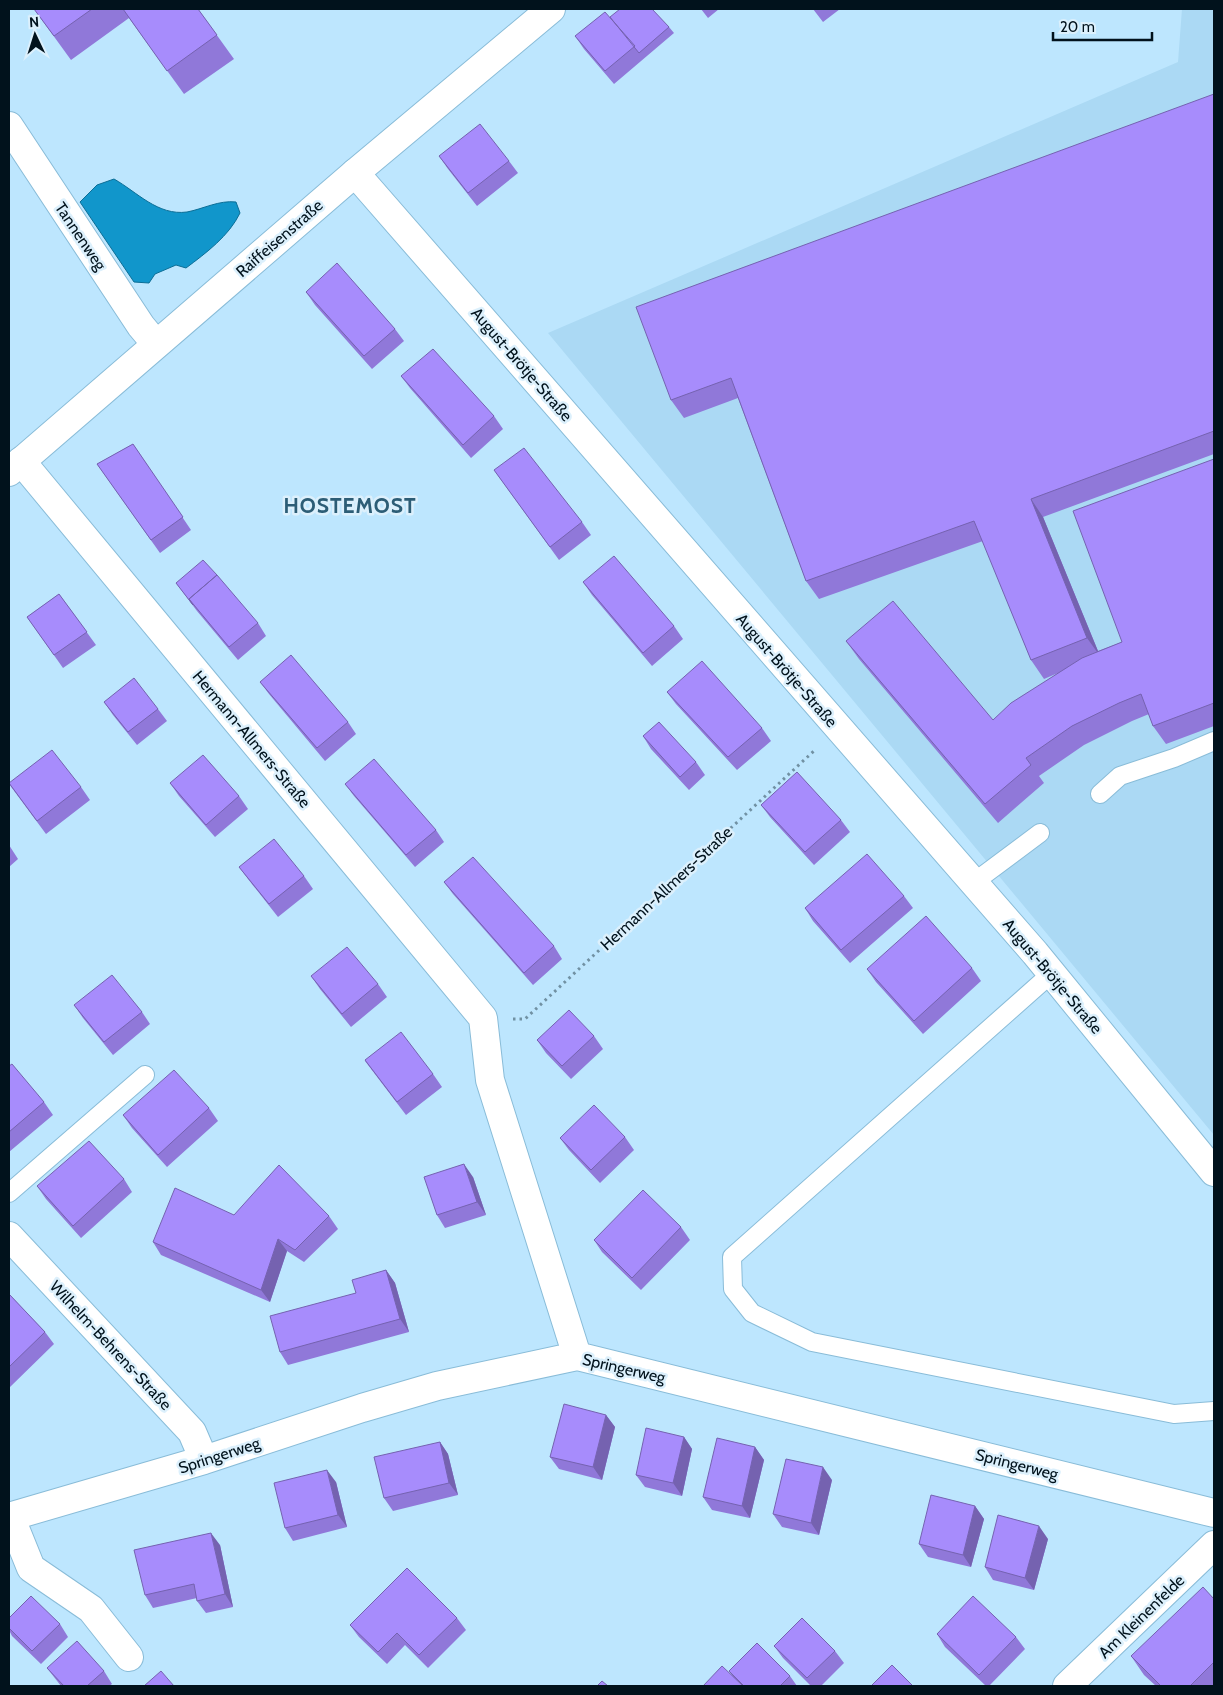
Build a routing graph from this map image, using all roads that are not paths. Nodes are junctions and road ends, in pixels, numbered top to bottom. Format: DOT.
graph roads {
  1 [pos="552,9"];
  2 [pos="9,126"];
  3 [pos="355,173"];
  4 [pos="156,344"];
  5 [pos="15,466"];
  6 [pos="1214,741"];
  7 [pos="1100,794"];
  8 [pos="1040,833"];
  9 [pos="973,883"];
  10 [pos="1052,973"];
  11 [pos="145,1075"];
  12 [pos="1214,1172"];
  13 [pos="9,1193"];
  14 [pos="9,1236"];
  15 [pos="577,1356"];
  16 [pos="1214,1411"];
  17 [pos="204,1460"];
  18 [pos="1214,1514"];
  19 [pos="9,1516"];
  20 [pos="1214,1545"];
  21 [pos="129,1657"];
  22 [pos="1067,1686"];
  1 -- 3 [label="street, Raiffeisenstraße"];
  2 -- 4 [label="street, Tannenweg"];
  3 -- 4 [label="street, Raiffeisenstraße"];
  3 -- 9 [label="street, August-Brötje-Straße"];
  4 -- 5 [label="street, Raiffeisenstraße"];
  5 -- 15 [label="street, Hermann-Allmers-Straße"];
  6 -- 7 [label="lane"];
  8 -- 9 [label="lane"];
  9 -- 10 [label="street, August-Brötje-Straße"];
  10 -- 12 [label="street, August-Brötje-Straße"];
  10 -- 16 [label="lane"];
  11 -- 13 [label="lane"];
  14 -- 17 [label="street, Wilhelm-Behrens-Straße"];
  15 -- 17 [label="street, Springerweg"];
  15 -- 18 [label="street, Springerweg"];
  17 -- 19 [label="street, Springerweg"];
  19 -- 21 [label="street, Springerweg"];
  20 -- 22 [label="street, Am Kleinenfelde"];
}
